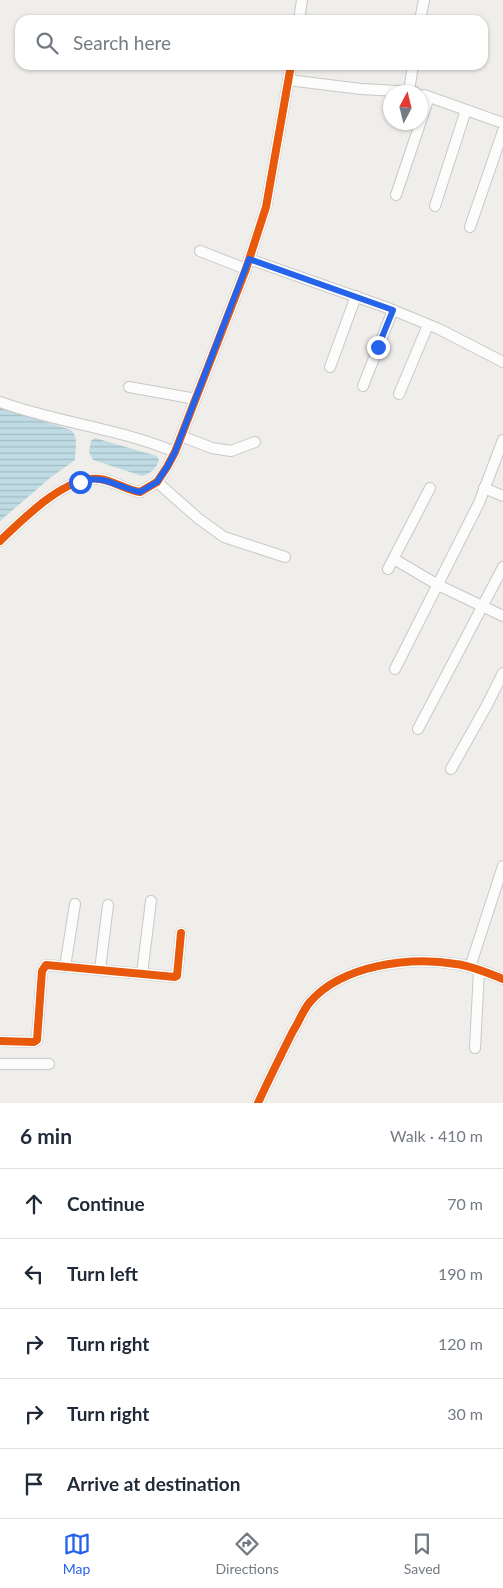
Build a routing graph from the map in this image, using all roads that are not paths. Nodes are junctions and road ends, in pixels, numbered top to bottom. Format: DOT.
graph roads {
  1 [pos="302,0"];
  2 [pos="424,0"];
  3 [pos="300,15"];
  4 [pos="421,15"];
  5 [pos="290,70"];
  6 [pos="413,70"];
  7 [pos="288,80"];
  8 [pos="412,85"];
  9 [pos="383,90"];
  10 [pos="428,97"];
  11 [pos="466,110"];
  12 [pos="503,123"];
  13 [pos="415,130"];
  14 [pos="503,131"];
  15 [pos="396,195"];
  16 [pos="435,206"];
  17 [pos="470,227"];
  18 [pos="200,251"];
  19 [pos="248,264"];
  20 [pos="356,296"];
  21 [pos="393,310"];
  22 [pos="428,325"];
  23 [pos="503,362"];
  24 [pos="330,367"];
  25 [pos="363,386"];
  26 [pos="129,387"];
  27 [pos="399,394"];
  28 [pos="196,399"];
  29 [pos="0,402"];
  30 [pos="181,436"];
  31 [pos="503,440"];
  32 [pos="254,442"];
  33 [pos="175,452"];
  34 [pos="157,482"];
  35 [pos="430,488"];
  36 [pos="484,488"];
  37 [pos="503,496"];
  38 [pos="0,541"];
  39 [pos="285,556"];
  40 [pos="394,559"];
  41 [pos="503,567"];
  42 [pos="388,569"];
  43 [pos="438,585"];
  44 [pos="482,606"];
  45 [pos="503,616"];
  46 [pos="395,669"];
  47 [pos="503,673"];
  48 [pos="418,729"];
  49 [pos="451,769"];
  50 [pos="503,866"];
  51 [pos="151,902"];
  52 [pos="75,904"];
  53 [pos="108,905"];
  54 [pos="181,933"];
  55 [pos="65,967"];
  56 [pos="474,968"];
  57 [pos="100,970"];
  58 [pos="142,974"];
  59 [pos="503,979"];
  60 [pos="0,1041"];
  61 [pos="474,1048"];
  62 [pos="0,1064"];
  63 [pos="48,1064"];
  64 [pos="258,1103"];
  1 -- 3 [label="street"];
  2 -- 4 [label="street"];
  5 -- 7 [label="street"];
  6 -- 8 [label="street"];
  7 -- 9 [label="street"];
  7 -- 19 [label="street"];
  10 -- 11 [label="street"];
  11 -- 12 [label="street"];
  11 -- 16 [label="street"];
  13 -- 15 [label="street"];
  14 -- 17 [label="street"];
  18 -- 19 [label="street"];
  19 -- 20 [label="street"];
  19 -- 28 [label="street"];
  20 -- 21 [label="street"];
  20 -- 24 [label="street"];
  21 -- 22 [label="street"];
  21 -- 25 [label="street"];
  22 -- 23 [label="street"];
  22 -- 27 [label="street"];
  26 -- 28 [label="street"];
  28 -- 30 [label="street"];
  29 -- 33 [label="street"];
  30 -- 32 [label="street"];
  30 -- 33 [label="street"];
  31 -- 36 [label="street"];
  33 -- 34 [label="street"];
  34 -- 38 [label="street"];
  34 -- 39 [label="street"];
  35 -- 40 [label="street"];
  36 -- 37 [label="street"];
  36 -- 43 [label="street"];
  40 -- 42 [label="street"];
  40 -- 43 [label="street"];
  41 -- 44 [label="street"];
  43 -- 44 [label="street"];
  43 -- 46 [label="street"];
  44 -- 45 [label="street"];
  44 -- 48 [label="street"];
  47 -- 49 [label="street"];
  50 -- 56 [label="street"];
  51 -- 58 [label="street"];
  52 -- 55 [label="street"];
  53 -- 57 [label="street"];
  54 -- 58 [label="street"];
  55 -- 57 [label="street"];
  55 -- 60 [label="street"];
  56 -- 59 [label="street"];
  56 -- 61 [label="street"];
  56 -- 64 [label="street"];
  57 -- 58 [label="street"];
  62 -- 63 [label="street"];
}
